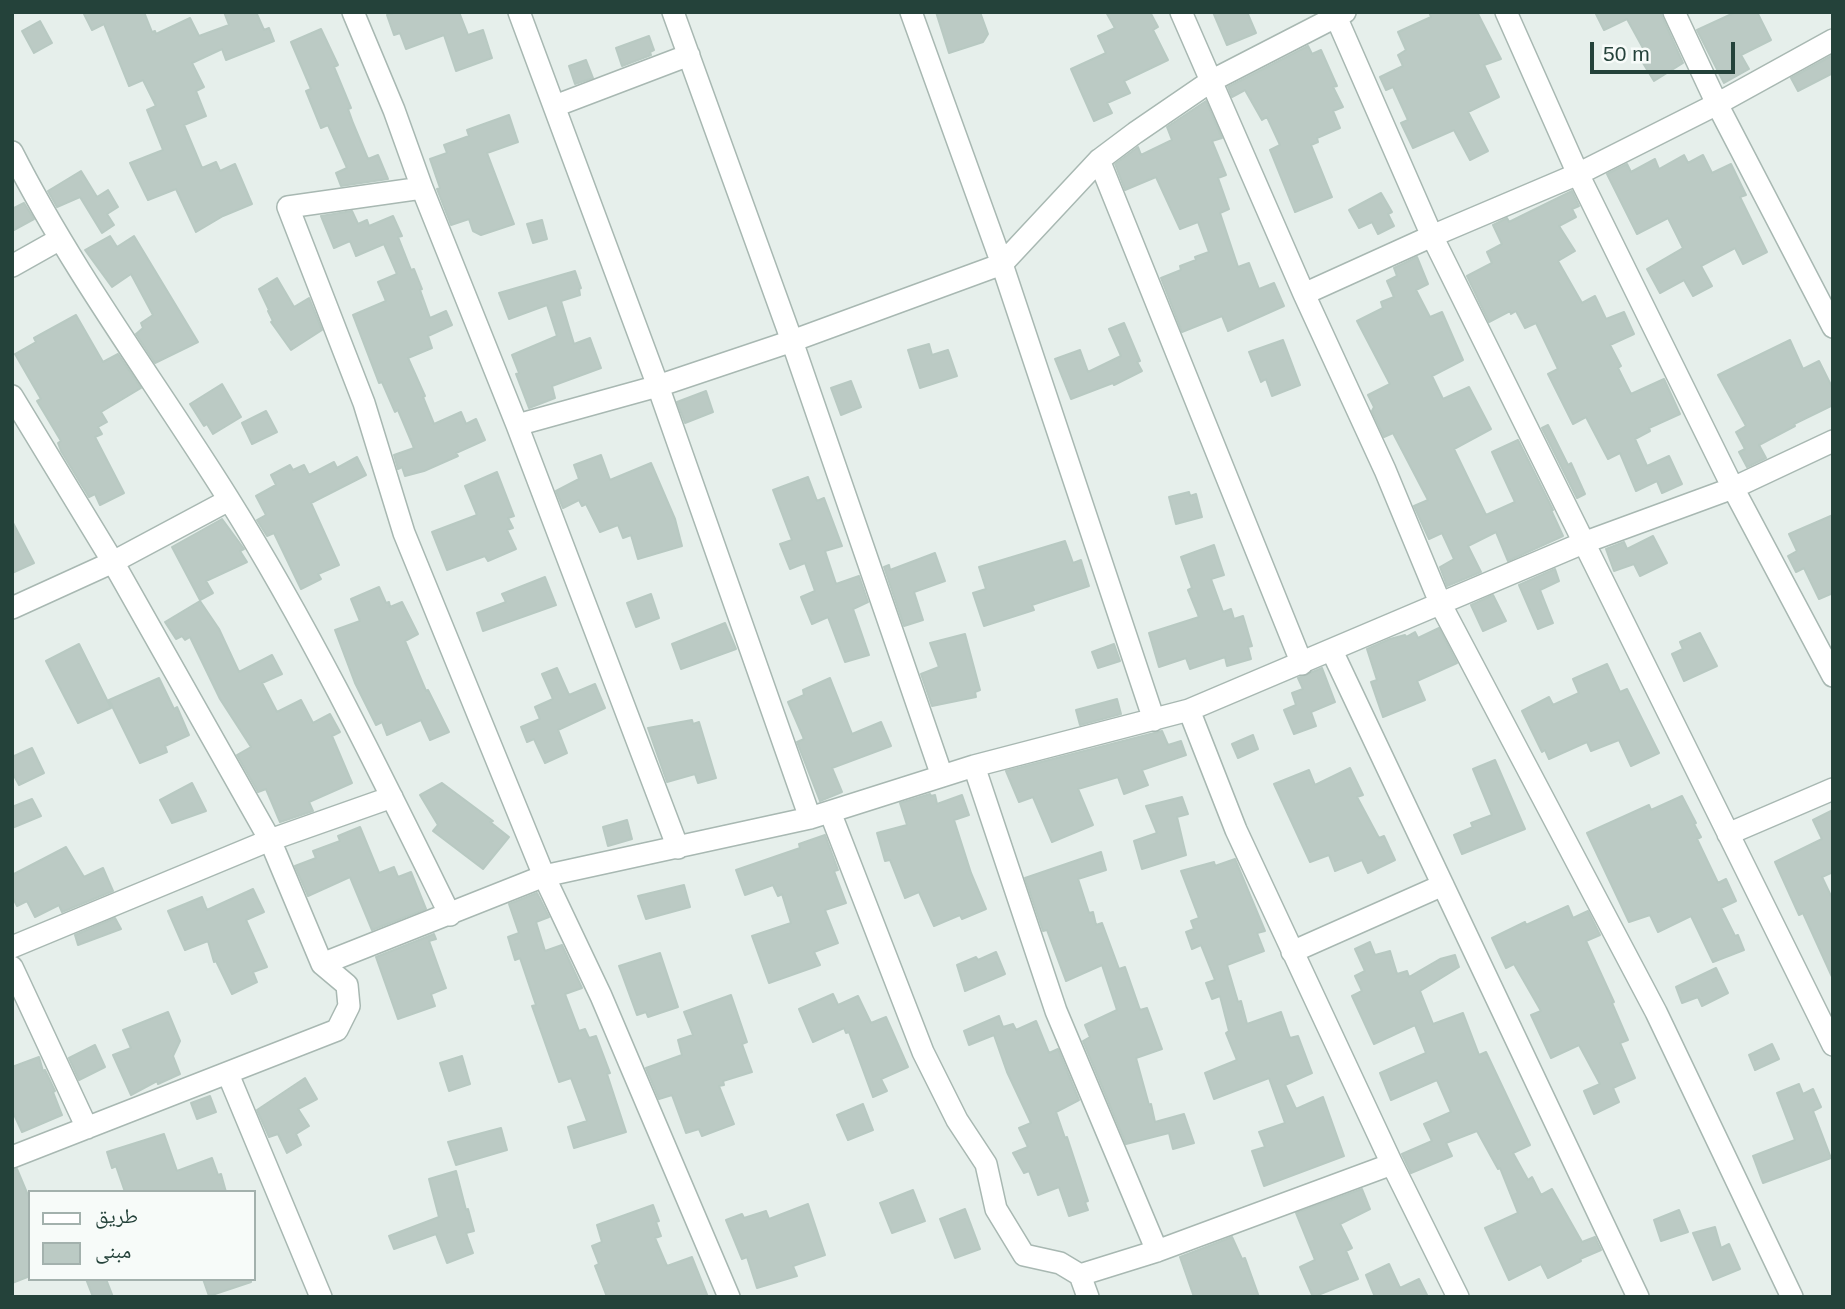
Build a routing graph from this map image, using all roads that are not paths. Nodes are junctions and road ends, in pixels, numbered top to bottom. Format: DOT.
graph roads {
  1 [pos="353,12"];
  2 [pos="519,12"];
  3 [pos="673,12"];
  4 [pos="911,12"];
  5 [pos="1181,12"];
  6 [pos="1506,12"];
  7 [pos="1674,12"];
  8 [pos="1338,14"];
  9 [pos="1833,40"];
  10 [pos="689,55"];
  11 [pos="1211,81"];
  12 [pos="1717,104"];
  13 [pos="555,106"];
  14 [pos="12,152"];
  15 [pos="1099,160"];
  16 [pos="1578,174"];
  17 [pos="422,188"];
  18 [pos="1432,236"];
  19 [pos="60,239"];
  20 [pos="1002,264"];
  21 [pos="12,266"];
  22 [pos="1304,294"];
  23 [pos="1833,327"];
  24 [pos="792,341"];
  25 [pos="657,386"];
  26 [pos="12,396"];
  27 [pos="517,425"];
  28 [pos="1833,441"];
  29 [pos="1733,488"];
  30 [pos="229,500"];
  31 [pos="1583,543"];
  32 [pos="113,562"];
  33 [pos="1441,605"];
  34 [pos="12,608"];
  35 [pos="1825,642"];
  36 [pos="1332,651"];
  37 [pos="1302,664"];
  38 [pos="1833,676"];
  39 [pos="1188,710"];
  40 [pos="1154,720"];
  41 [pos="975,766"];
  42 [pos="942,776"];
  43 [pos="1833,789"];
  44 [pos="392,797"];
  45 [pos="820,815"];
  46 [pos="1728,834"];
  47 [pos="270,841"];
  48 [pos="678,848"];
  49 [pos="544,876"];
  50 [pos="1443,885"];
  51 [pos="450,915"];
  52 [pos="12,947"];
  53 [pos="1292,952"];
  54 [pos="322,964"];
  55 [pos="12,967"];
  56 [pos="1833,1045"];
  57 [pos="228,1074"];
  58 [pos="88,1128"];
  59 [pos="12,1157"];
  60 [pos="1392,1164"];
  61 [pos="1157,1251"];
  62 [pos="1080,1275"];
  63 [pos="320,1297"];
  64 [pos="729,1297"];
  65 [pos="1088,1297"];
  66 [pos="1458,1297"];
  67 [pos="1638,1297"];
  68 [pos="1793,1297"];
  1 -- 17 [label="street"];
  2 -- 13 [label="street"];
  3 -- 10 [label="street"];
  4 -- 20 [label="street"];
  5 -- 11 [label="street"];
  6 -- 16 [label="street"];
  7 -- 12 [label="street"];
  8 -- 11 [label="street"];
  8 -- 18 [label="street"];
  9 -- 12 [label="street"];
  10 -- 13 [label="street"];
  10 -- 24 [label="street"];
  11 -- 15 [label="street"];
  11 -- 22 [label="street"];
  12 -- 16 [label="street"];
  12 -- 23 [label="street"];
  13 -- 25 [label="street"];
  14 -- 19 [label="street"];
  15 -- 20 [label="street"];
  15 -- 37 [label="street"];
  16 -- 18 [label="street"];
  16 -- 29 [label="street"];
  17 -- 27 [label="street"];
  17 -- 49 [label="street"];
  18 -- 22 [label="street"];
  18 -- 31 [label="street"];
  19 -- 21 [label="street"];
  19 -- 30 [label="street"];
  20 -- 24 [label="street"];
  20 -- 40 [label="street"];
  22 -- 33 [label="street"];
  24 -- 25 [label="street"];
  24 -- 42 [label="street"];
  25 -- 27 [label="street"];
  25 -- 45 [label="street"];
  26 -- 32 [label="street"];
  27 -- 48 [label="street"];
  28 -- 29 [label="street"];
  29 -- 31 [label="street"];
  29 -- 35 [label="street"];
  30 -- 32 [label="street"];
  30 -- 44 [label="street"];
  31 -- 33 [label="street"];
  31 -- 46 [label="street"];
  32 -- 34 [label="street"];
  32 -- 47 [label="street"];
  33 -- 36 [label="street"];
  33 -- 68 [label="street"];
  35 -- 38 [label="street"];
  36 -- 37 [label="street"];
  36 -- 50 [label="street"];
  37 -- 39 [label="street"];
  39 -- 40 [label="street"];
  39 -- 53 [label="street"];
  40 -- 41 [label="street"];
  41 -- 42 [label="street"];
  41 -- 61 [label="street"];
  42 -- 45 [label="street"];
  43 -- 46 [label="street"];
  44 -- 47 [label="street"];
  44 -- 51 [label="street"];
  45 -- 48 [label="street"];
  45 -- 62 [label="street"];
  46 -- 56 [label="street"];
  47 -- 52 [label="street"];
  47 -- 54 [label="street"];
  48 -- 49 [label="street"];
  49 -- 51 [label="street"];
  49 -- 64 [label="street"];
  50 -- 53 [label="street"];
  50 -- 67 [label="street"];
  51 -- 54 [label="street"];
  53 -- 60 [label="street"];
  54 -- 57 [label="street"];
  55 -- 58 [label="street"];
  57 -- 58 [label="street"];
  57 -- 63 [label="street"];
  58 -- 59 [label="street"];
  60 -- 61 [label="street"];
  60 -- 66 [label="street"];
  61 -- 62 [label="street"];
  62 -- 65 [label="street"];
}
